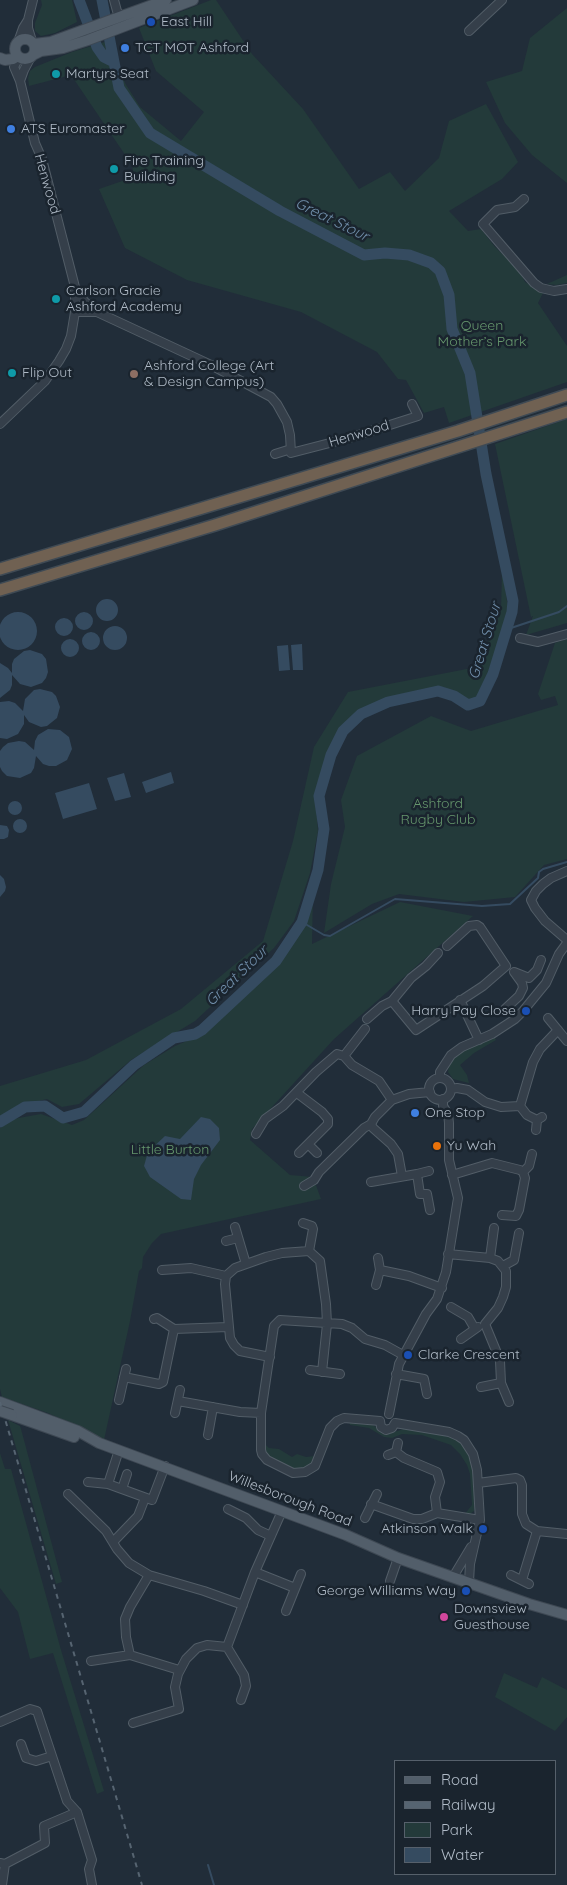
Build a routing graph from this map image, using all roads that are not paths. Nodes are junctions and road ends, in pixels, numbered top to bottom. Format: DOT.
graph roads {
  1 [pos="33,0"];
  2 [pos="114,0"];
  3 [pos="166,0"];
  4 [pos="193,0"];
  5 [pos="502,0"];
  6 [pos="117,18"];
  7 [pos="28,20"];
  8 [pos="128,25"];
  9 [pos="469,30"];
  10 [pos="86,35"];
  11 [pos="33,42"];
  12 [pos="17,54"];
  13 [pos="32,56"];
  14 [pos="2,59"];
  15 [pos="20,81"];
  16 [pos="524,199"];
  17 [pos="75,287"];
  18 [pos="567,291"];
  19 [pos="75,312"];
  20 [pos="97,312"];
  21 [pos="567,395"];
  22 [pos="412,404"];
  23 [pos="567,412"];
  24 [pos="0,423"];
  25 [pos="291,449"];
  26 [pos="275,454"];
  27 [pos="0,569"];
  28 [pos="0,590"];
  29 [pos="567,634"];
  30 [pos="520,638"];
  31 [pos="567,871"];
  32 [pos="567,942"];
  33 [pos="447,946"];
  34 [pos="438,953"];
  35 [pos="559,954"];
  36 [pos="567,959"];
  37 [pos="541,960"];
  38 [pos="506,966"];
  39 [pos="514,972"];
  40 [pos="460,1000"];
  41 [pos="392,1001"];
  42 [pos="505,1009"];
  43 [pos="548,1018"];
  44 [pos="367,1019"];
  45 [pos="365,1029"];
  46 [pos="558,1030"];
  47 [pos="479,1040"];
  48 [pos="567,1040"];
  49 [pos="344,1056"];
  50 [pos="440,1078"];
  51 [pos="451,1089"];
  52 [pos="430,1092"];
  53 [pos="297,1093"];
  54 [pos="443,1099"];
  55 [pos="392,1100"];
  56 [pos="520,1106"];
  57 [pos="371,1124"];
  58 [pos="536,1130"];
  59 [pos="256,1134"];
  60 [pos="308,1144"];
  61 [pos="300,1153"];
  62 [pos="317,1153"];
  63 [pos="532,1154"];
  64 [pos="429,1171"];
  65 [pos="523,1172"];
  66 [pos="416,1174"];
  67 [pos="402,1176"];
  68 [pos="452,1176"];
  69 [pos="370,1182"];
  70 [pos="304,1186"];
  71 [pos="430,1210"];
  72 [pos="502,1215"];
  73 [pos="302,1223"];
  74 [pos="235,1227"];
  75 [pos="494,1228"];
  76 [pos="519,1233"];
  77 [pos="238,1238"];
  78 [pos="226,1241"];
  79 [pos="309,1251"];
  80 [pos="448,1254"];
  81 [pos="378,1258"];
  82 [pos="490,1258"];
  83 [pos="175,1259"];
  84 [pos="246,1264"];
  85 [pos="503,1266"];
  86 [pos="176,1269"];
  87 [pos="162,1270"];
  88 [pos="380,1270"];
  89 [pos="226,1276"];
  90 [pos="376,1285"];
  91 [pos="442,1288"];
  92 [pos="451,1307"];
  93 [pos="154,1319"];
  94 [pos="327,1324"];
  95 [pos="485,1324"];
  96 [pos="228,1327"];
  97 [pos="174,1329"];
  98 [pos="475,1329"];
  99 [pos="458,1330"];
  100 [pos="403,1355"];
  101 [pos="270,1357"];
  102 [pos="126,1368"];
  103 [pos="310,1370"];
  104 [pos="427,1370"];
  105 [pos="322,1372"];
  106 [pos="340,1374"];
  107 [pos="396,1374"];
  108 [pos="124,1377"];
  109 [pos="424,1379"];
  110 [pos="501,1383"];
  111 [pos="481,1387"];
  112 [pos="180,1390"];
  113 [pos="428,1394"];
  114 [pos="119,1400"];
  115 [pos="178,1401"];
  116 [pos="0,1402"];
  117 [pos="509,1402"];
  118 [pos="213,1407"];
  119 [pos="12,1410"];
  120 [pos="0,1411"];
  121 [pos="175,1413"];
  122 [pos="261,1413"];
  123 [pos="389,1414"];
  124 [pos="380,1421"];
  125 [pos="396,1423"];
  126 [pos="208,1435"];
  127 [pos="398,1443"];
  128 [pos="118,1450"];
  129 [pos="165,1466"];
  130 [pos="127,1474"];
  131 [pos="88,1482"];
  132 [pos="478,1483"];
  133 [pos="108,1484"];
  134 [pos="122,1489"];
  135 [pos="68,1494"];
  136 [pos="377,1494"];
  137 [pos="145,1498"];
  138 [pos="371,1504"];
  139 [pos="228,1509"];
  140 [pos="282,1510"];
  141 [pos="437,1512"];
  142 [pos="366,1518"];
  143 [pos="480,1520"];
  144 [pos="537,1531"];
  145 [pos="567,1534"];
  146 [pos="271,1536"];
  147 [pos="113,1542"];
  148 [pos="474,1544"];
  149 [pos="398,1558"];
  150 [pos="255,1572"];
  151 [pos="301,1574"];
  152 [pos="149,1575"];
  153 [pos="511,1575"];
  154 [pos="453,1576"];
  155 [pos="390,1581"];
  156 [pos="469,1582"];
  157 [pos="295,1588"];
  158 [pos="243,1605"];
  159 [pos="286,1611"];
  160 [pos="567,1615"];
  161 [pos="227,1647"];
  162 [pos="130,1655"];
  163 [pos="91,1660"];
  164 [pos="179,1670"];
  165 [pos="241,1700"];
  166 [pos="0,1722"];
  167 [pos="133,1723"];
  168 [pos="21,1744"];
  169 [pos="52,1756"];
  170 [pos="77,1812"];
  171 [pos="2,1864"];
  172 [pos="2,1885"];
  173 [pos="92,1885"];
  1 -- 7 [label="street"];
  2 -- 6 [label="street"];
  3 -- 6 [label="main road"];
  4 -- 8 [label="main road"];
  5 -- 9 [label="street"];
  6 -- 8 [label="street"];
  6 -- 10 [label="main road"];
  7 -- 11 [label="street"];
  7 -- 12 [label="street"];
  8 -- 10 [label="main road"];
  10 -- 11 [label="main road"];
  10 -- 13 [label="main road"];
  11 -- 12 [label="main road"];
  11 -- 13 [label="main road"];
  12 -- 13 [label="main road"];
  12 -- 14 [label="main road"];
  12 -- 15 [label="street, Henwood"];
  13 -- 15 [label="street"];
  15 -- 17 [label="street, Henwood"];
  16 -- 18 [label="street"];
  17 -- 19 [label="street, Henwood"];
  17 -- 20 [label="street, Henwood"];
  19 -- 20 [label="street, Henwood"];
  19 -- 24 [label="street, Henwood"];
  20 -- 25 [label="street, Henwood"];
  21 -- 27 [label="highway"];
  22 -- 25 [label="street, Henwood"];
  23 -- 28 [label="highway"];
  25 -- 26 [label="street, Henwood"];
  29 -- 30 [label="street"];
  31 -- 32 [label="street"];
  32 -- 35 [label="street"];
  33 -- 38 [label="street"];
  34 -- 41 [label="street"];
  35 -- 36 [label="street"];
  35 -- 47 [label="street"];
  37 -- 39 [label="street"];
  38 -- 39 [label="street"];
  38 -- 40 [label="street"];
  39 -- 42 [label="street"];
  40 -- 41 [label="street"];
  40 -- 47 [label="street"];
  41 -- 44 [label="street"];
  43 -- 46 [label="street"];
  45 -- 49 [label="street"];
  46 -- 48 [label="street"];
  46 -- 56 [label="street"];
  47 -- 50 [label="street"];
  49 -- 53 [label="street"];
  49 -- 55 [label="street"];
  50 -- 51 [label="street"];
  50 -- 52 [label="street"];
  51 -- 54 [label="street"];
  51 -- 56 [label="street"];
  52 -- 54 [label="street"];
  52 -- 55 [label="street"];
  53 -- 59 [label="street"];
  53 -- 60 [label="street"];
  54 -- 68 [label="street"];
  55 -- 57 [label="street"];
  56 -- 58 [label="street"];
  57 -- 67 [label="street"];
  57 -- 70 [label="street"];
  60 -- 61 [label="street"];
  60 -- 62 [label="street"];
  63 -- 65 [label="street"];
  64 -- 66 [label="street"];
  65 -- 68 [label="street"];
  65 -- 72 [label="street"];
  66 -- 67 [label="street"];
  66 -- 71 [label="street"];
  67 -- 69 [label="street"];
  68 -- 80 [label="street"];
  73 -- 79 [label="street"];
  74 -- 77 [label="street"];
  75 -- 82 [label="street"];
  76 -- 85 [label="street"];
  77 -- 78 [label="street"];
  77 -- 84 [label="street"];
  79 -- 84 [label="street"];
  79 -- 94 [label="street"];
  80 -- 82 [label="street"];
  80 -- 91 [label="street"];
  81 -- 88 [label="street"];
  82 -- 85 [label="street"];
  83 -- 86 [label="street"];
  84 -- 89 [label="street"];
  85 -- 95 [label="street"];
  86 -- 87 [label="street"];
  86 -- 89 [label="street"];
  88 -- 90 [label="street"];
  88 -- 91 [label="street"];
  89 -- 96 [label="street"];
  91 -- 100 [label="street"];
  92 -- 98 [label="street"];
  93 -- 97 [label="street"];
  94 -- 100 [label="street"];
  94 -- 101 [label="street"];
  94 -- 105 [label="street"];
  95 -- 98 [label="street"];
  95 -- 110 [label="street"];
  96 -- 97 [label="street"];
  96 -- 101 [label="street"];
  97 -- 108 [label="street"];
  98 -- 99 [label="street"];
  100 -- 107 [label="street"];
  101 -- 122 [label="street"];
  102 -- 108 [label="street"];
  103 -- 105 [label="street"];
  104 -- 109 [label="street"];
  105 -- 106 [label="street"];
  107 -- 109 [label="street"];
  107 -- 123 [label="street"];
  108 -- 114 [label="street"];
  109 -- 113 [label="street"];
  110 -- 111 [label="street"];
  110 -- 117 [label="street"];
  112 -- 115 [label="street"];
  115 -- 118 [label="street"];
  115 -- 121 [label="street"];
  116 -- 119 [label="main road, Willesborough Road"];
  118 -- 122 [label="street"];
  118 -- 126 [label="street"];
  119 -- 120 [label="main road, Willesborough Road, bridge"];
  119 -- 128 [label="main road, Willesborough Road"];
  122 -- 124 [label="street"];
  123 -- 124 [label="street"];
  123 -- 125 [label="street"];
  124 -- 125 [label="street"];
  125 -- 132 [label="street"];
  127 -- 141 [label="street"];
  128 -- 129 [label="main road, Willesborough Road"];
  128 -- 133 [label="street"];
  129 -- 137 [label="street"];
  129 -- 140 [label="main road, Willesborough Road"];
  130 -- 134 [label="street"];
  131 -- 133 [label="street"];
  132 -- 143 [label="street"];
  132 -- 144 [label="street"];
  133 -- 134 [label="street"];
  134 -- 137 [label="street"];
  135 -- 147 [label="street"];
  136 -- 138 [label="street"];
  137 -- 147 [label="street"];
  138 -- 141 [label="street"];
  138 -- 142 [label="street"];
  139 -- 146 [label="street"];
  140 -- 146 [label="street"];
  140 -- 149 [label="main road, Willesborough Road"];
  141 -- 143 [label="street"];
  143 -- 148 [label="street"];
  144 -- 145 [label="street"];
  144 -- 153 [label="street"];
  146 -- 150 [label="street"];
  147 -- 152 [label="street"];
  148 -- 154 [label="street"];
  148 -- 156 [label="street"];
  149 -- 154 [label="main road, Willesborough Road"];
  149 -- 155 [label="street"];
  150 -- 157 [label="street"];
  150 -- 158 [label="street"];
  151 -- 157 [label="street"];
  152 -- 158 [label="street"];
  152 -- 162 [label="street"];
  154 -- 156 [label="main road, Willesborough Road"];
  156 -- 160 [label="main road, Willesborough Road"];
  157 -- 159 [label="street"];
  158 -- 161 [label="street"];
  161 -- 164 [label="street"];
  161 -- 165 [label="street"];
  162 -- 163 [label="street"];
  162 -- 164 [label="street"];
  164 -- 167 [label="street"];
  166 -- 169 [label="street"];
  168 -- 169 [label="street"];
  169 -- 170 [label="street"];
  170 -- 171 [label="street"];
  170 -- 173 [label="street"];
  171 -- 172 [label="street"];
}
